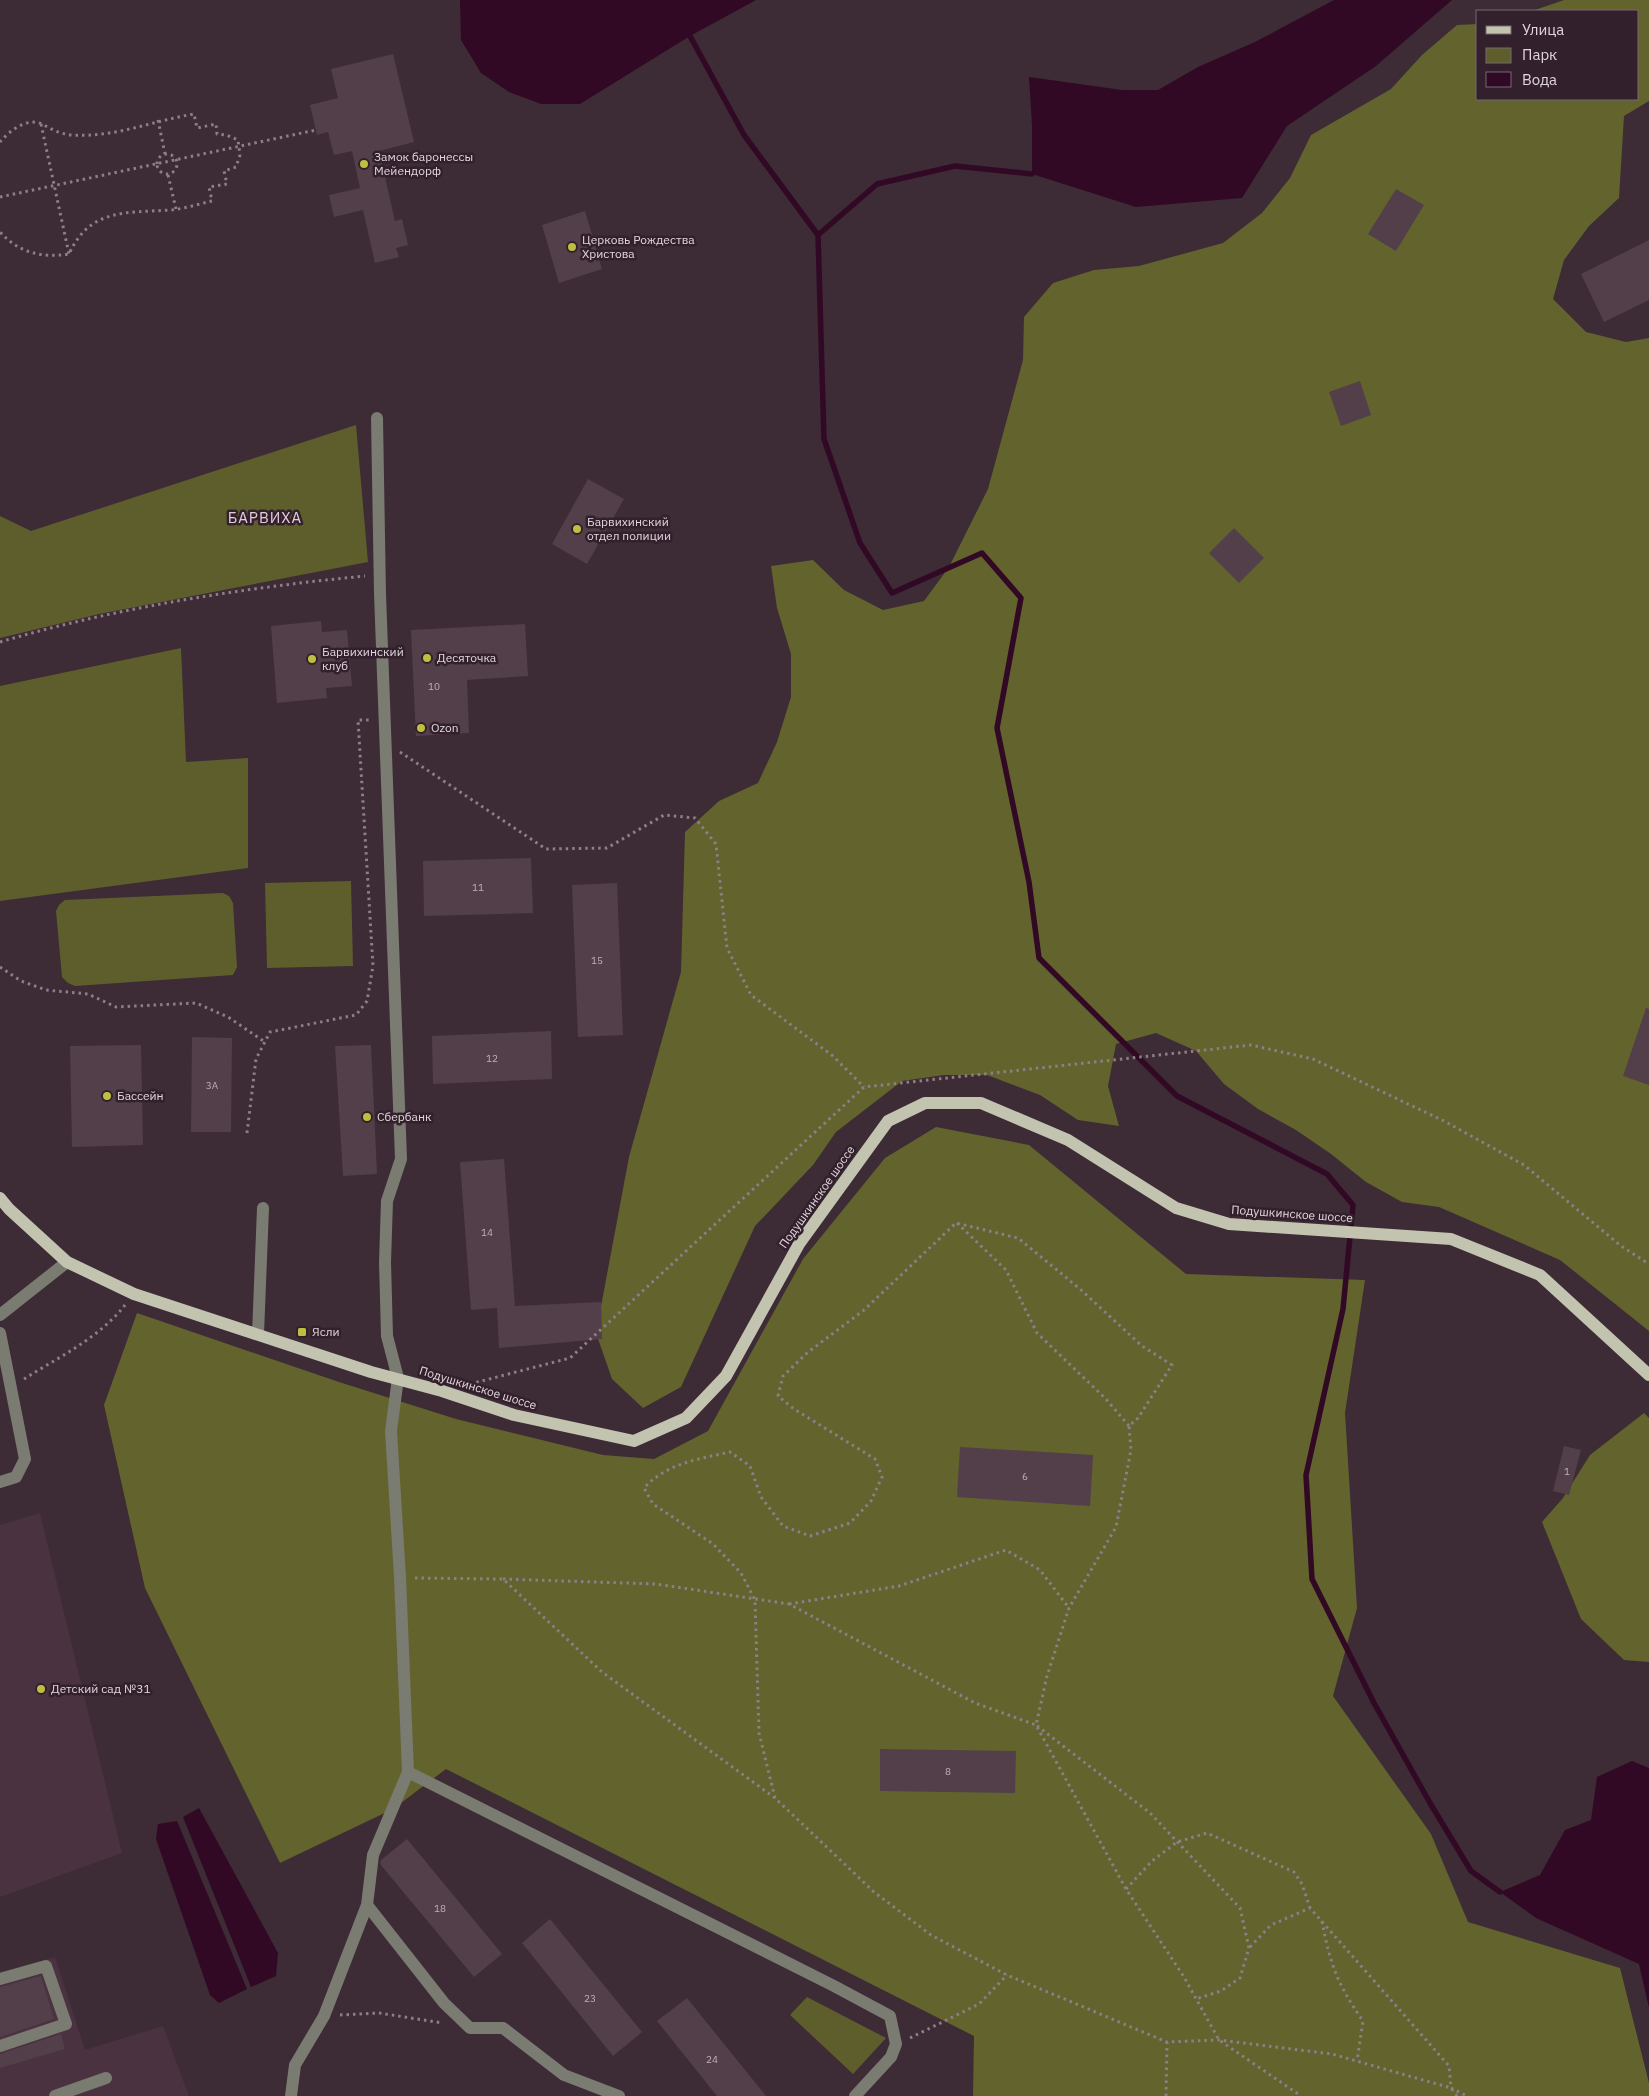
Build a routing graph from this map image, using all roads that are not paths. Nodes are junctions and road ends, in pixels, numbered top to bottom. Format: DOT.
graph roads {
  1 [pos="377,418"];
  2 [pos="0,1198"];
  3 [pos="263,1208"];
  4 [pos="67,1262"];
  5 [pos="0,1315"];
  6 [pos="0,1333"];
  7 [pos="258,1334"];
  8 [pos="1649,1375"];
  9 [pos="398,1378"];
  10 [pos="0,1482"];
  11 [pos="408,1772"];
  12 [pos="367,1905"];
  13 [pos="0,1979"];
  14 [pos="0,2046"];
  15 [pos="106,2078"];
  16 [pos="55,2096"];
  17 [pos="291,2096"];
  18 [pos="619,2096"];
  19 [pos="855,2096"];
  1 -- 9 [label="street"];
  2 -- 4 [label="main road, Подушкинское шоссе"];
  3 -- 7 [label="street"];
  4 -- 5 [label="street"];
  4 -- 7 [label="main road, Подушкинское шоссе"];
  6 -- 10 [label="street"];
  7 -- 9 [label="main road, Подушкинское шоссе"];
  8 -- 9 [label="main road, Подушкинское шоссе"];
  9 -- 11 [label="street"];
  11 -- 12 [label="street"];
  11 -- 19 [label="street"];
  12 -- 17 [label="street"];
  12 -- 18 [label="street"];
  13 -- 14 [label="street"];
  15 -- 16 [label="street"];
}
